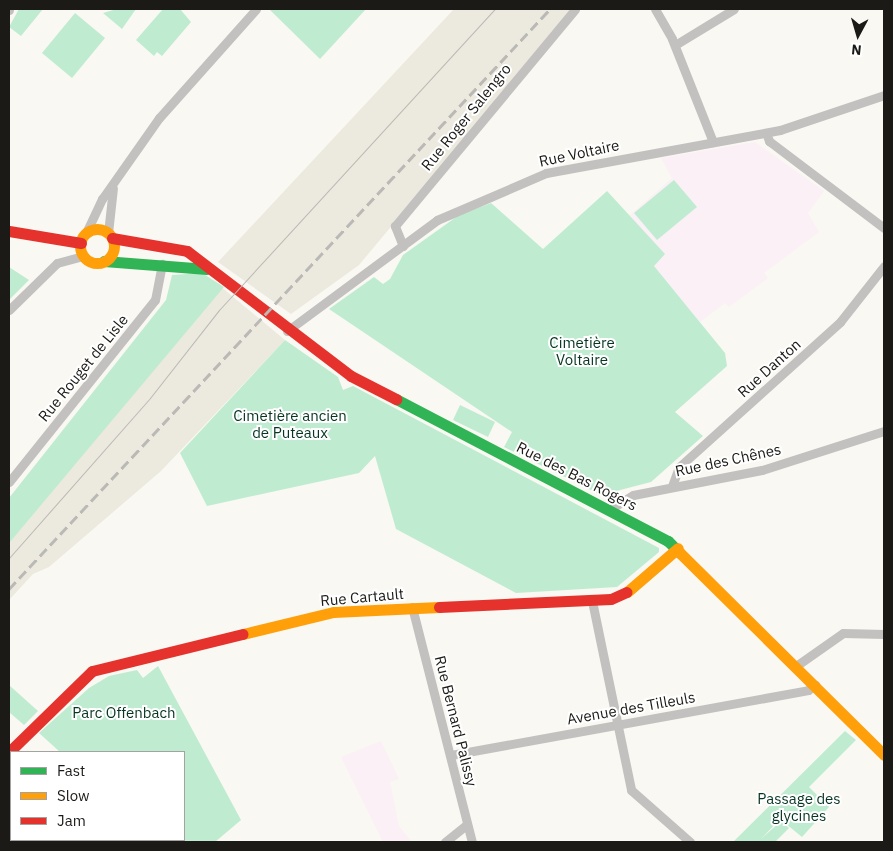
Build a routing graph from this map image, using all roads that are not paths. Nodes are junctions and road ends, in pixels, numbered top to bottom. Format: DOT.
graph roads {
  1 [pos="256,9"];
  2 [pos="575,9"];
  3 [pos="654,9"];
  4 [pos="734,9"];
  5 [pos="675,45"];
  6 [pos="884,95"];
  7 [pos="766,133"];
  8 [pos="713,142"];
  9 [pos="129,159"];
  10 [pos="884,228"];
  11 [pos="9,231"];
  12 [pos="110,236"];
  13 [pos="83,238"];
  14 [pos="403,246"];
  15 [pos="83,256"];
  16 [pos="104,261"];
  17 [pos="162,264"];
  18 [pos="884,266"];
  19 [pos="218,273"];
  20 [pos="9,310"];
  21 [pos="287,331"];
  22 [pos="884,431"];
  23 [pos="9,482"];
  24 [pos="672,486"];
  25 [pos="609,510"];
  26 [pos="678,548"];
  27 [pos="592,600"];
  28 [pos="409,607"];
  29 [pos="884,634"];
  30 [pos="796,666"];
  31 [pos="815,685"];
  32 [pos="615,725"];
  33 [pos="10,751"];
  34 [pos="451,755"];
  35 [pos="884,755"];
  36 [pos="467,824"];
  37 [pos="445,842"];
  38 [pos="472,842"];
  39 [pos="690,842"];
  1 -- 9 [label="street"];
  2 -- 14 [label="street, Rue Roger Salengro"];
  3 -- 5 [label="street"];
  4 -- 5 [label="street"];
  5 -- 8 [label="street"];
  6 -- 7 [label="street, Rue Voltaire"];
  7 -- 8 [label="street, Rue Voltaire"];
  7 -- 10 [label="street"];
  8 -- 14 [label="street, Rue Voltaire"];
  9 -- 12 [label="street"];
  9 -- 13 [label="street"];
  11 -- 13 [label="street"];
  12 -- 13 [label="street"];
  12 -- 16 [label="street"];
  12 -- 19 [label="street, Rue des Bas Rogers"];
  13 -- 15 [label="street"];
  14 -- 21 [label="street, Rue Voltaire"];
  15 -- 16 [label="street"];
  15 -- 20 [label="street"];
  16 -- 17 [label="street, Rue des Bas Rogers"];
  17 -- 19 [label="street, Rue des Bas Rogers"];
  17 -- 23 [label="street, Rue Rouget de Lisle"];
  18 -- 24 [label="street, Rue Danton"];
  19 -- 21 [label="street, Rue des Bas Rogers"];
  21 -- 25 [label="street, Rue des Bas Rogers"];
  22 -- 24 [label="street, Rue des Chênes"];
  24 -- 25 [label="street, Rue des Chênes"];
  25 -- 26 [label="street, Rue des Bas Rogers"];
  26 -- 27 [label="street, Rue Cartault"];
  26 -- 30 [label="street, Rue des Bas Rogers"];
  27 -- 28 [label="street, Rue Cartault"];
  27 -- 32 [label="street"];
  28 -- 33 [label="street, Rue Cartault"];
  28 -- 34 [label="street, Rue Bernard Palissy"];
  29 -- 30 [label="street"];
  30 -- 31 [label="street, Rue des Bas Rogers"];
  31 -- 32 [label="street, Avenue des Tilleuls"];
  31 -- 35 [label="street, Rue des Bas Rogers"];
  32 -- 34 [label="street, Avenue des Tilleuls"];
  32 -- 39 [label="street"];
  34 -- 36 [label="street, Rue Bernard Palissy"];
  36 -- 37 [label="street"];
  36 -- 38 [label="street, Rue Bernard Palissy"];
}
